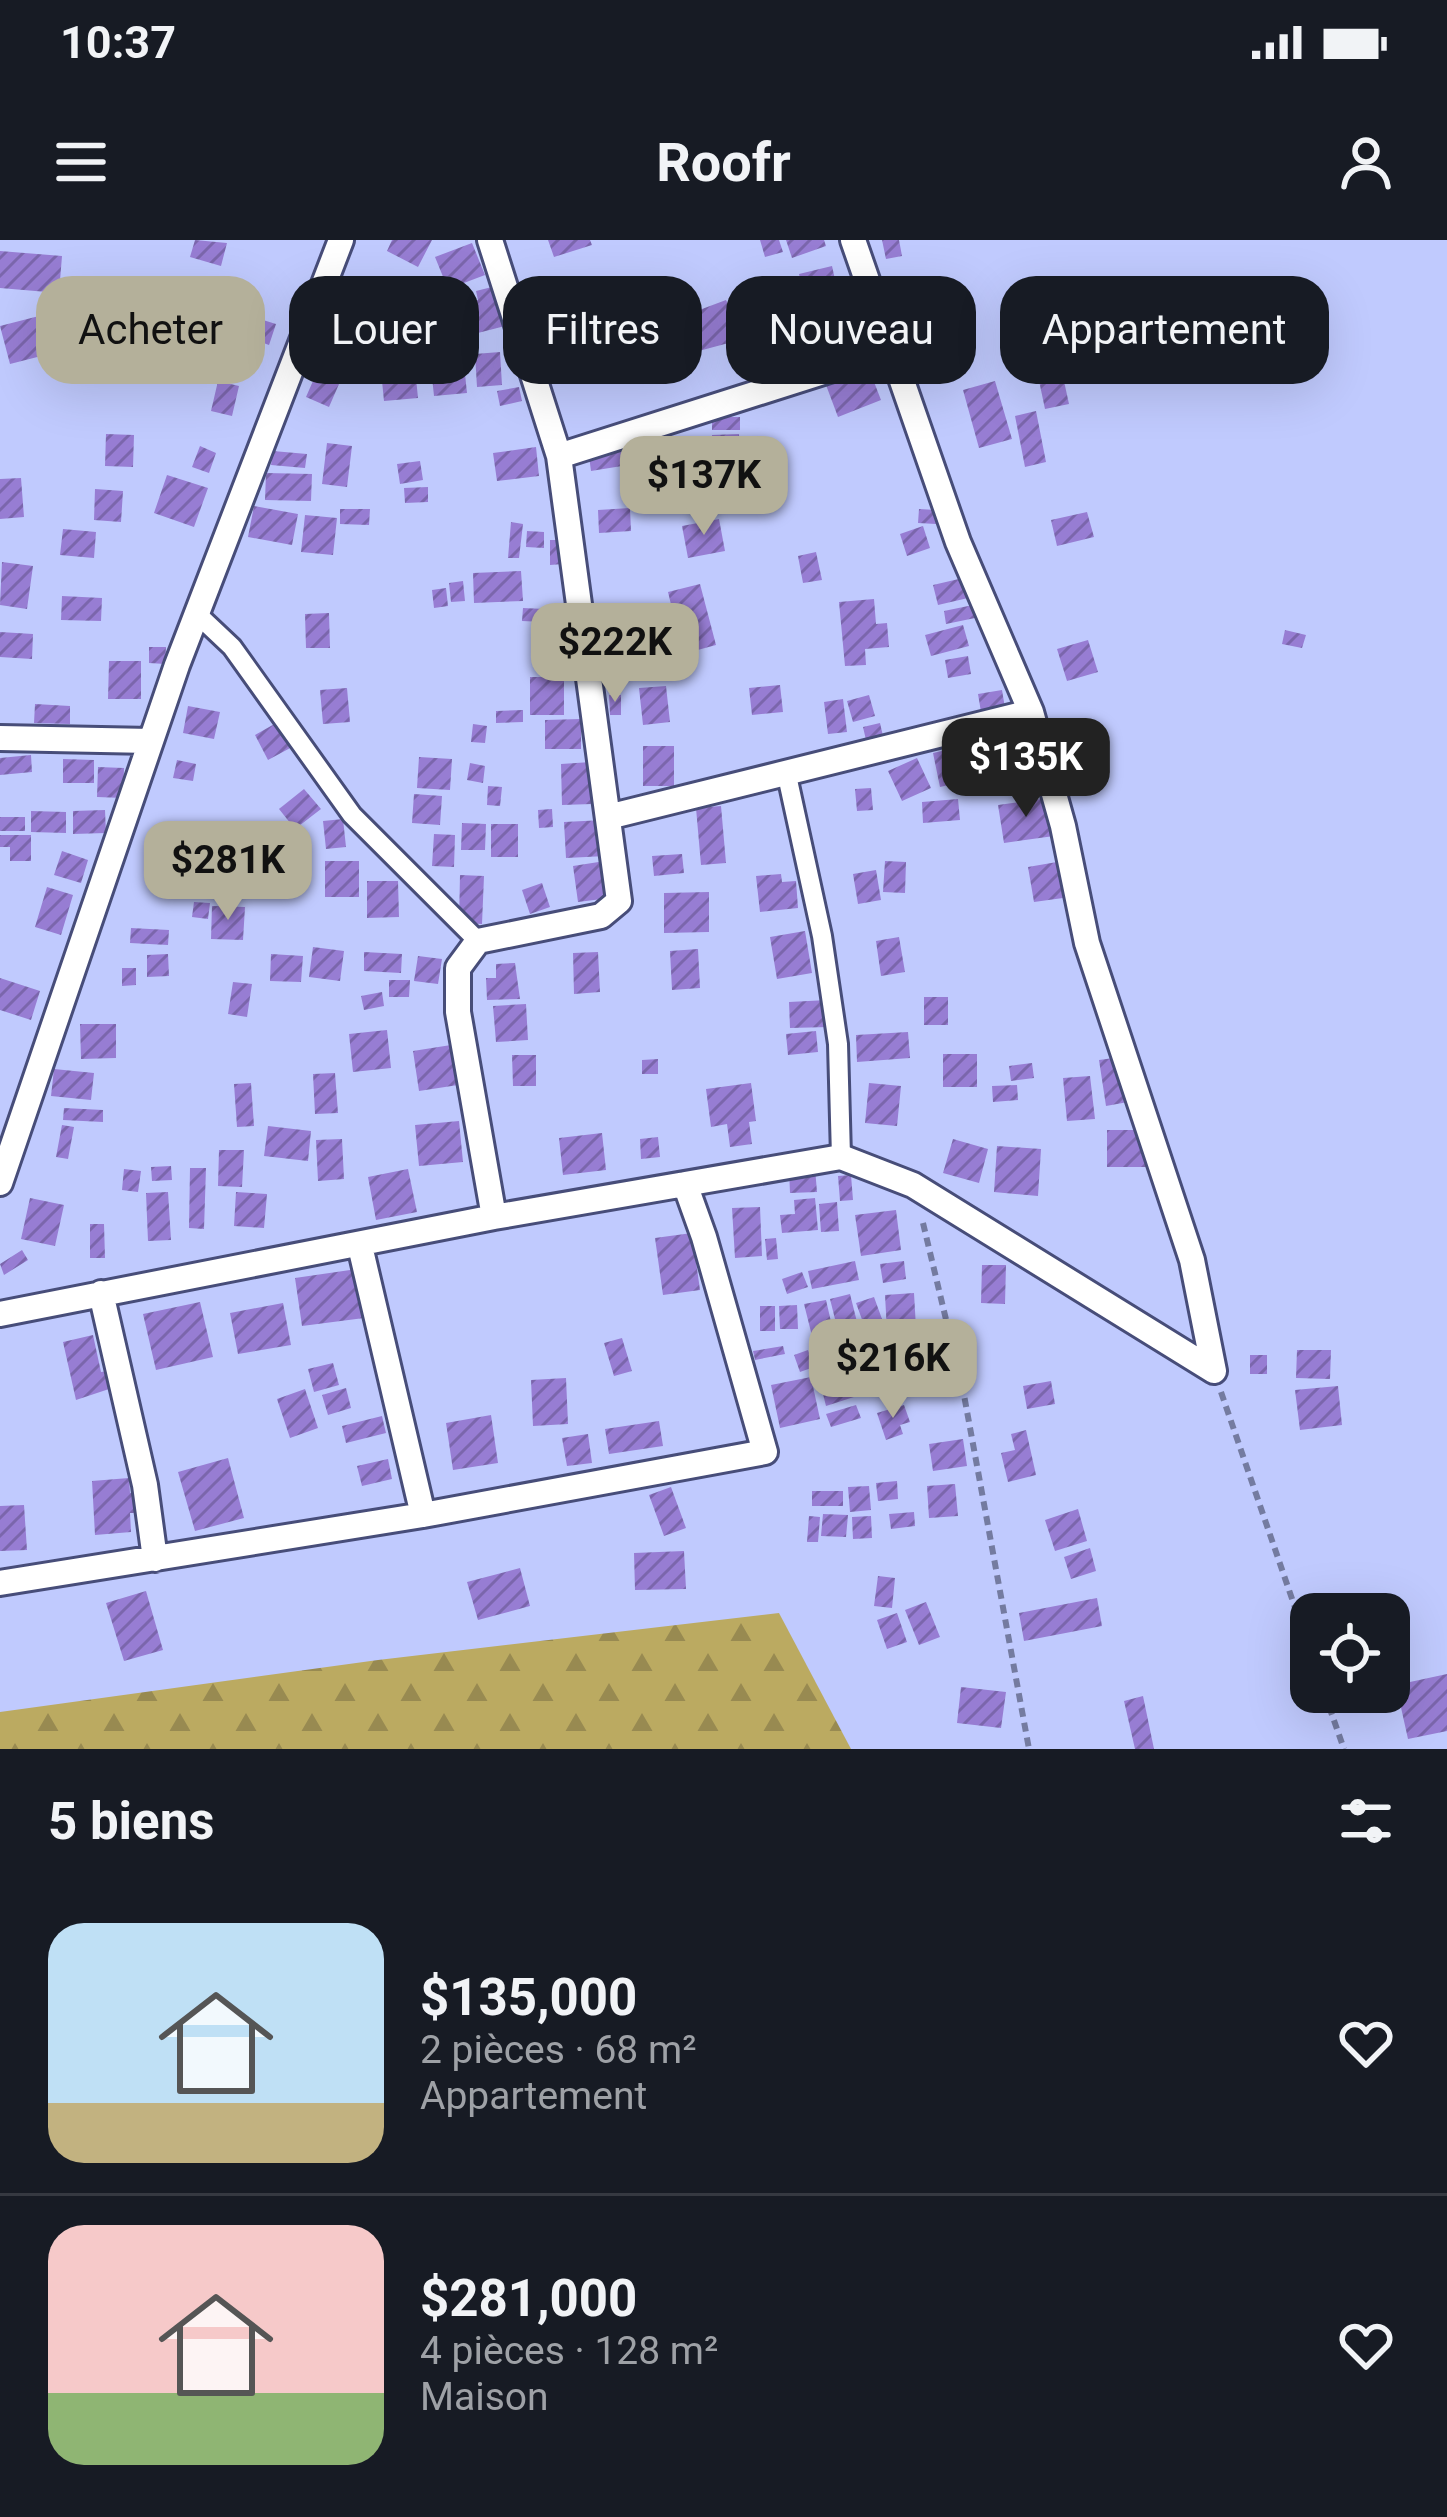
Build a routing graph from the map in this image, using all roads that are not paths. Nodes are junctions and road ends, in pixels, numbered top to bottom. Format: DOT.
graph roads {
  1 [pos="341,240"];
  2 [pos="490,240"];
  3 [pos="853,240"];
  4 [pos="865,276"];
  5 [pos="785,384"];
  6 [pos="901,384"];
  7 [pos="559,456"];
  8 [pos="197,614"];
  9 [pos="1031,712"];
  10 [pos="0,738"];
  11 [pos="151,742"];
  12 [pos="786,771"];
  13 [pos="608,817"];
  14 [pos="478,941"];
  15 [pos="841,1157"];
  16 [pos="0,1183"];
  17 [pos="685,1184"];
  18 [pos="494,1217"];
  19 [pos="360,1246"];
  20 [pos="101,1293"];
  21 [pos="0,1314"];
  22 [pos="423,1515"];
  23 [pos="155,1559"];
  24 [pos="0,1583"];
  1 -- 8 [label="street"];
  2 -- 7 [label="street"];
  3 -- 4 [label="street"];
  5 -- 7 [label="street"];
  6 -- 9 [label="street"];
  7 -- 13 [label="street"];
  8 -- 11 [label="street"];
  8 -- 14 [label="street"];
  9 -- 12 [label="street"];
  9 -- 15 [label="street"];
  10 -- 11 [label="street"];
  11 -- 16 [label="street"];
  12 -- 13 [label="street"];
  12 -- 15 [label="street"];
  13 -- 14 [label="street"];
  14 -- 18 [label="street"];
  15 -- 17 [label="street"];
  17 -- 18 [label="street"];
  17 -- 22 [label="street"];
  18 -- 19 [label="street"];
  19 -- 20 [label="street"];
  19 -- 22 [label="street"];
  20 -- 21 [label="street"];
  20 -- 23 [label="street"];
  22 -- 23 [label="street"];
  23 -- 24 [label="street"];
}
